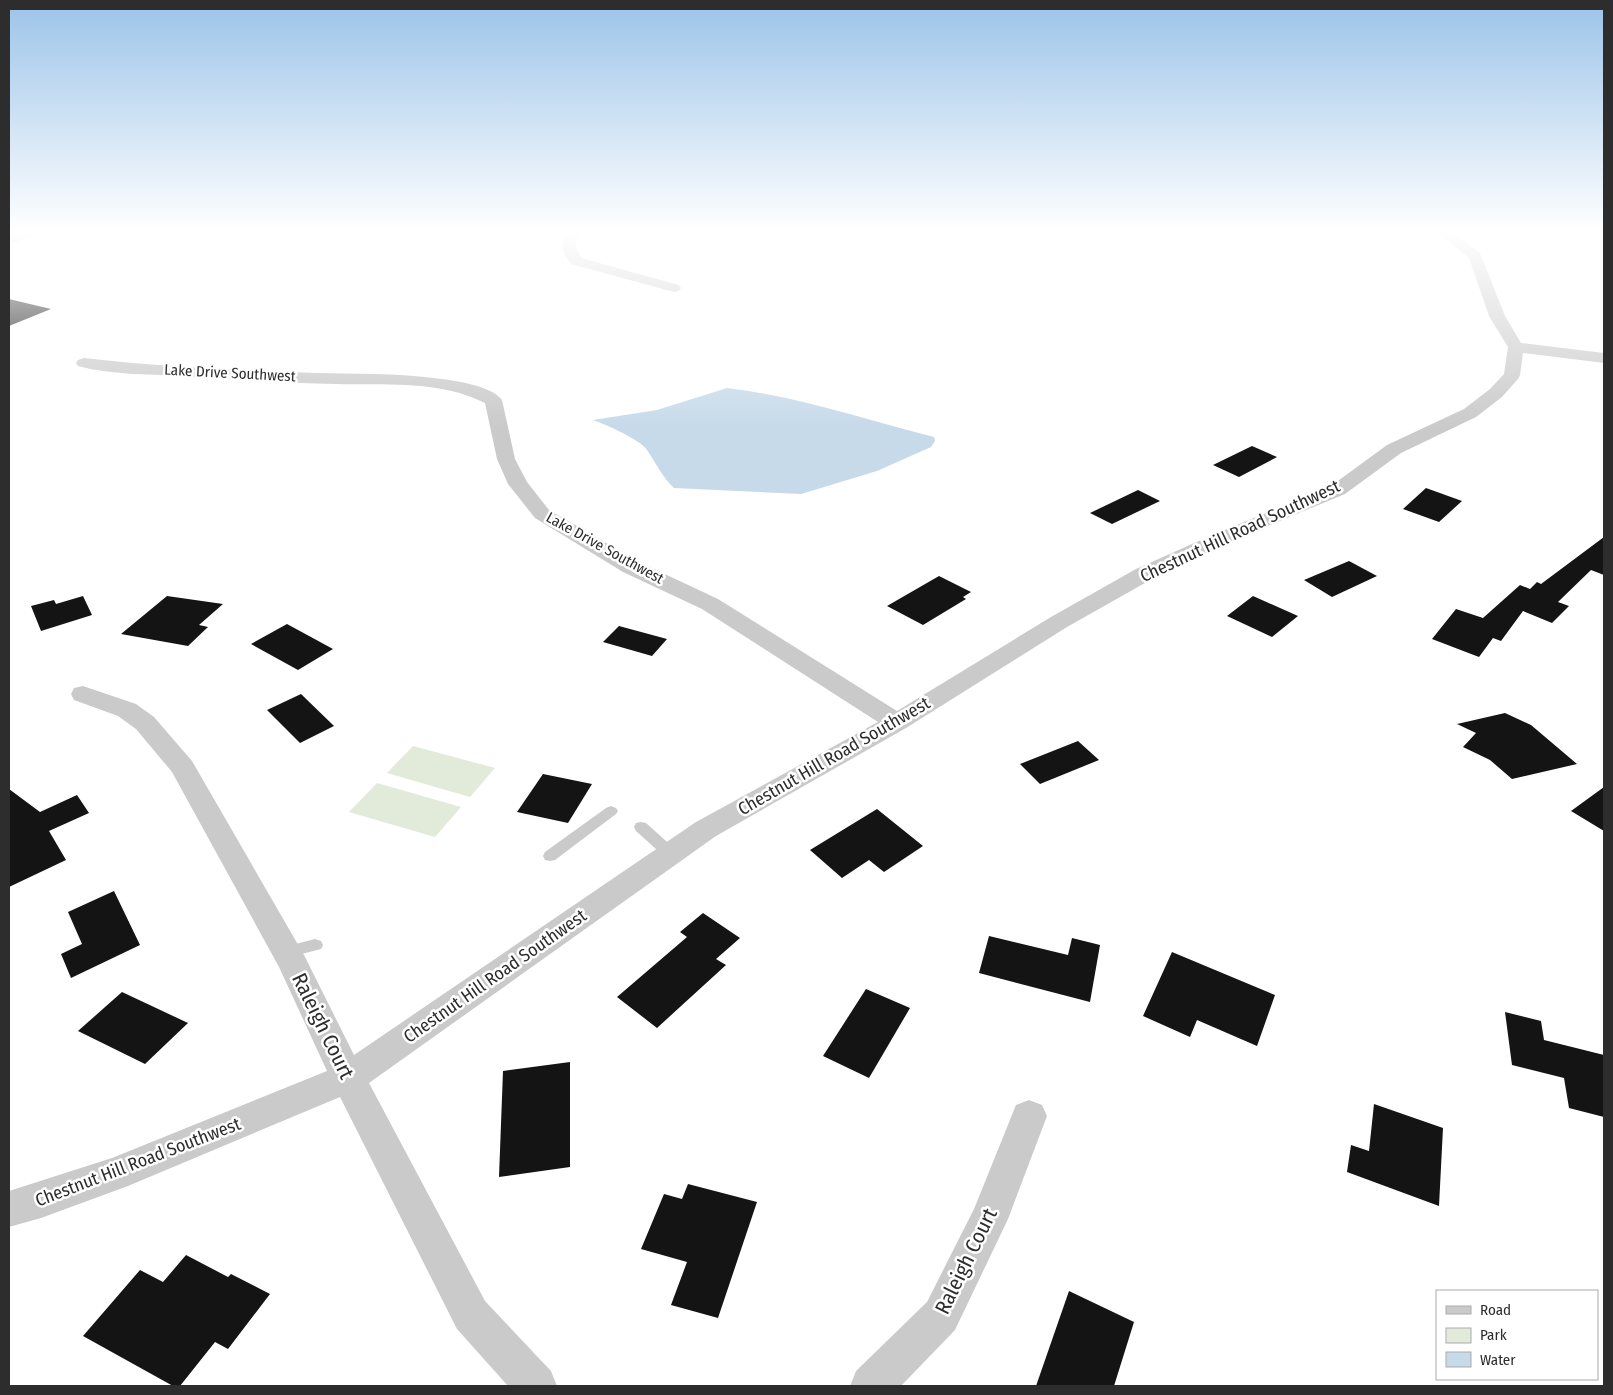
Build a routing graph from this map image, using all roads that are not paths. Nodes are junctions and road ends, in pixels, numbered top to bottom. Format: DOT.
graph roads {
  1 [pos="1490,298"];
  2 [pos="1516,347"];
  3 [pos="1604,358"];
  4 [pos="84,363"];
  5 [pos="83,694"];
  6 [pos="897,722"];
  7 [pos="611,811"];
  8 [pos="641,827"];
  9 [pos="671,854"];
  10 [pos="550,856"];
  11 [pos="348,1078"];
  12 [pos="1029,1116"];
  13 [pos="9,1209"];
  14 [pos="536,1386"];
  15 [pos="871,1386"];
  1 -- 2 [label="street"];
  2 -- 3 [label="street"];
  2 -- 6 [label="street, Chestnut Hill Road Southwest"];
  4 -- 6 [label="street, Lake Drive Southwest"];
  5 -- 11 [label="street, Raleigh Court"];
  6 -- 9 [label="street, Chestnut Hill Road Southwest"];
  7 -- 10 [label="lane"];
  8 -- 9 [label="lane"];
  9 -- 11 [label="street, Chestnut Hill Road Southwest"];
  11 -- 13 [label="street, Chestnut Hill Road Southwest"];
  11 -- 14 [label="street, Raleigh Court"];
  12 -- 15 [label="street, Raleigh Court"];
}
